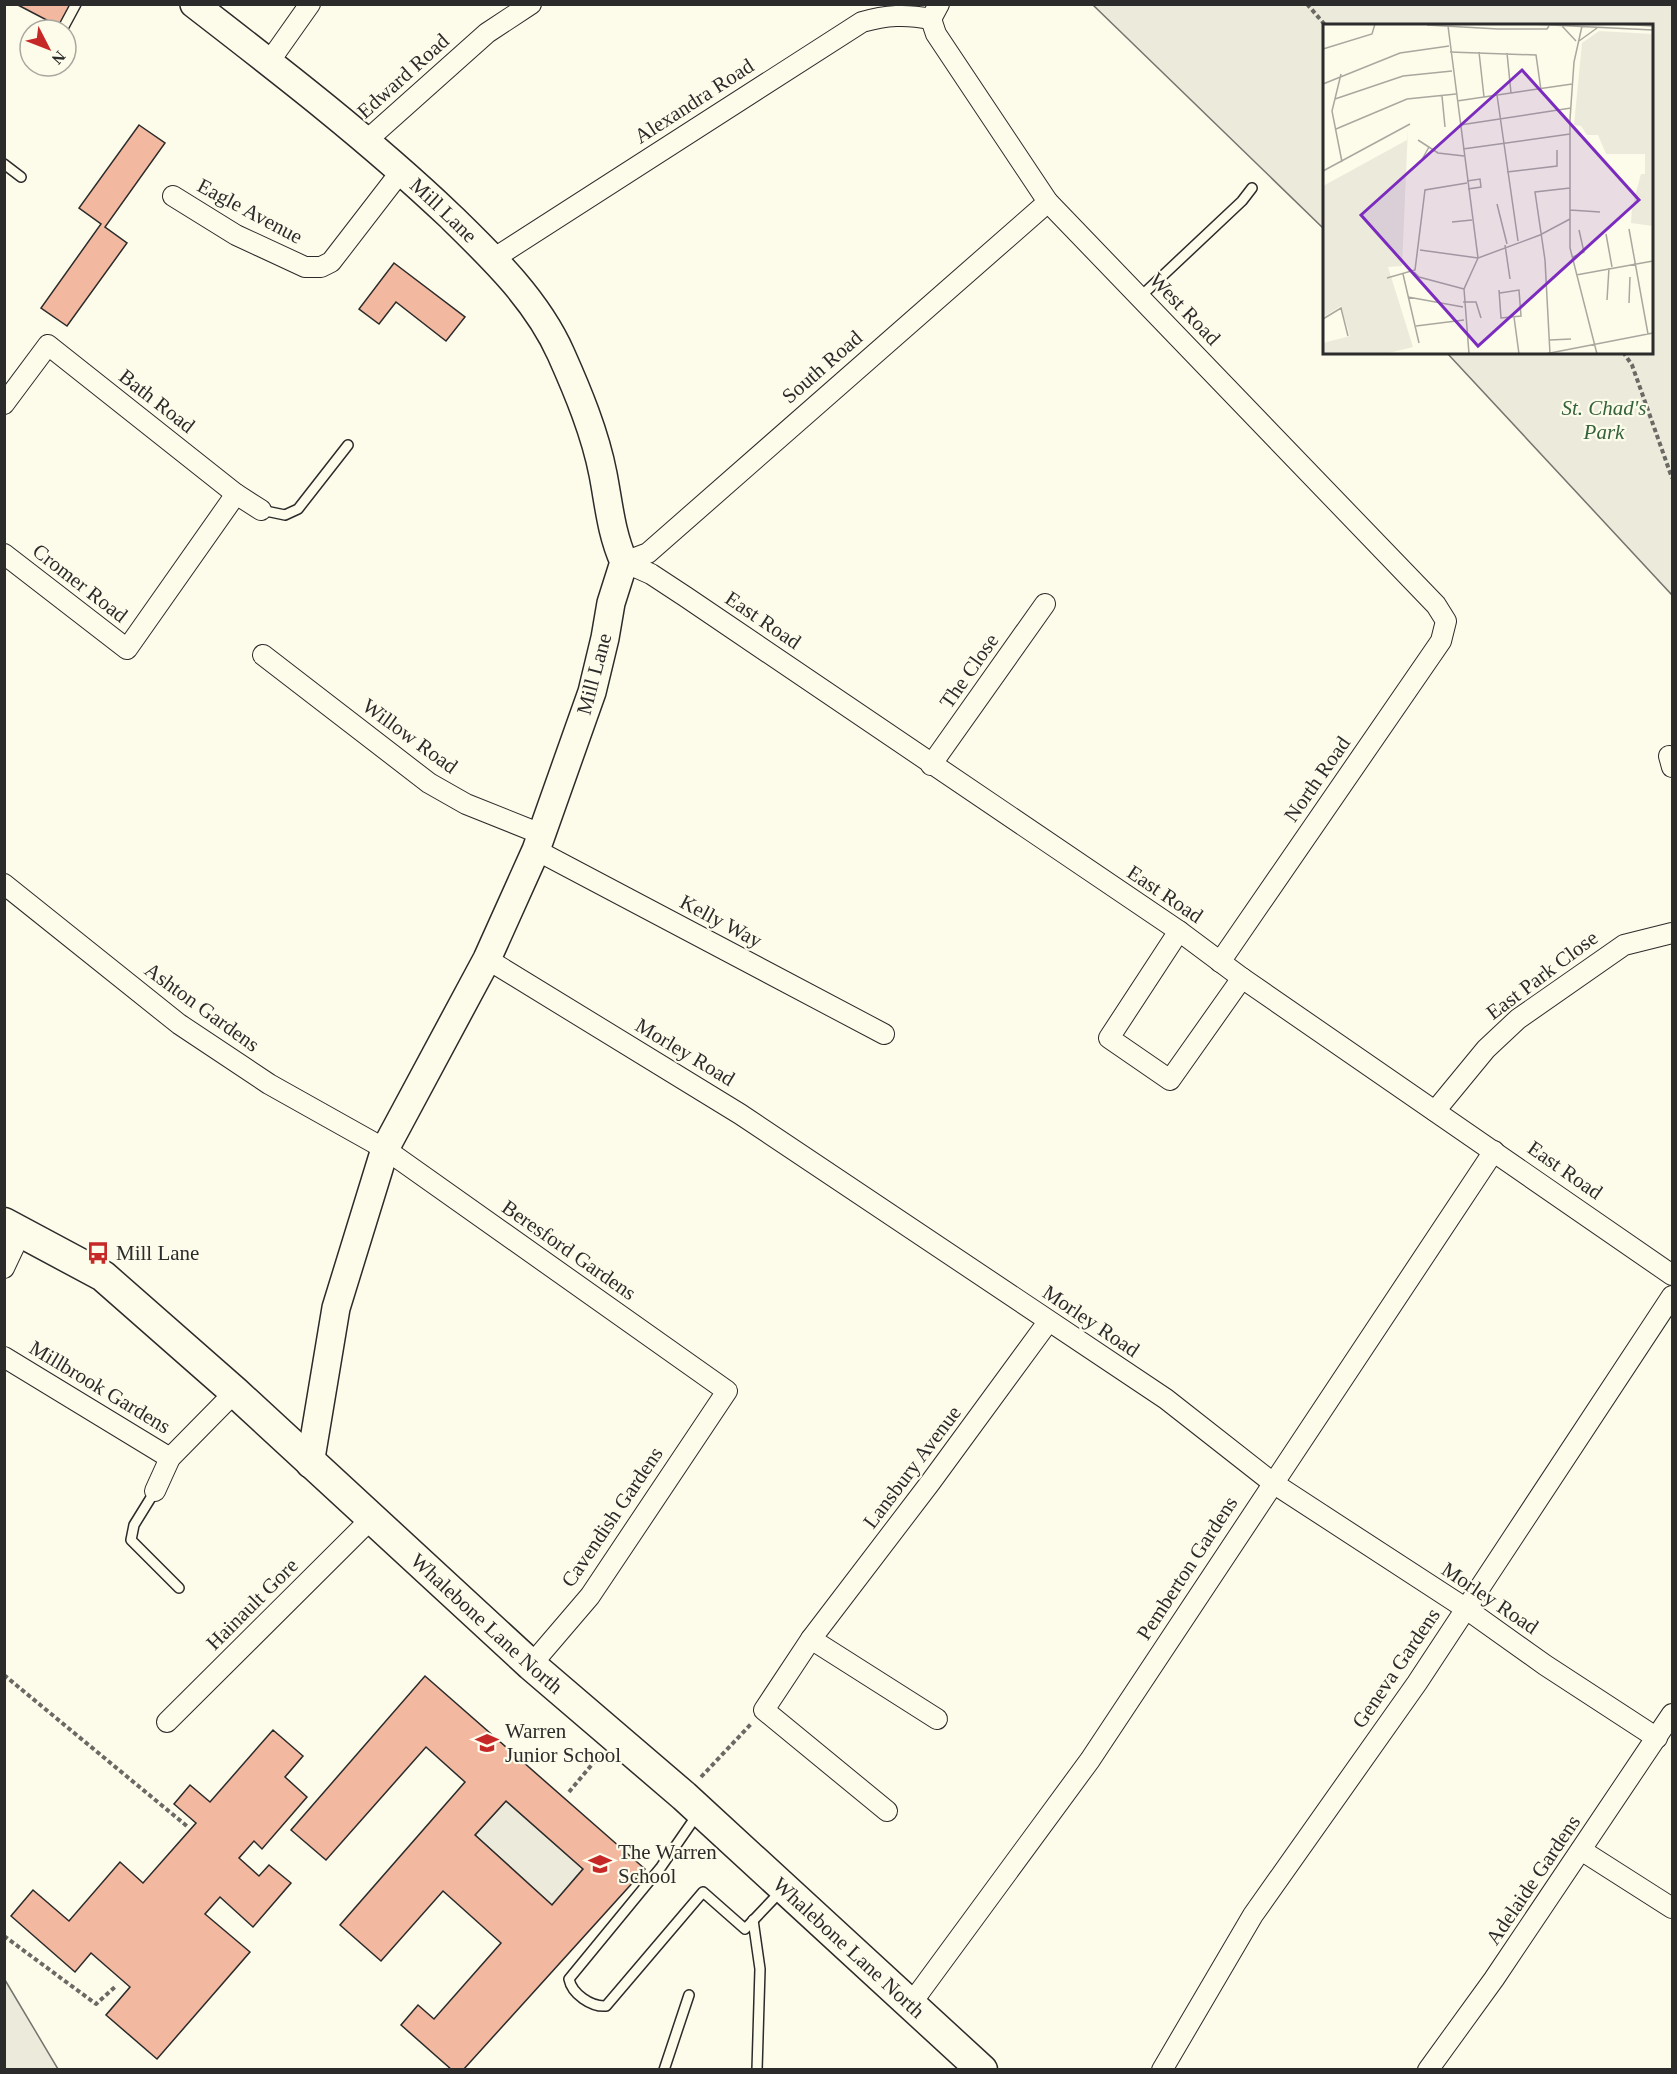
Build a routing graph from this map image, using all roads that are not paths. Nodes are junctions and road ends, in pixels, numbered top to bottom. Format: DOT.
graph roads {
  1 [pos="76,4"];
  2 [pos="310,4"];
  3 [pos="531,4"];
  4 [pos="197,5"];
  5 [pos="935,12"];
  6 [pos="69,18"];
  7 [pos="269,62"];
  8 [pos="366,141"];
  9 [pos="4,164"];
  10 [pos="402,171"];
  11 [pos="21,177"];
  12 [pos="1252,188"];
  13 [pos="173,196"];
  14 [pos="1048,202"];
  15 [pos="493,259"];
  16 [pos="1140,297"];
  17 [pos="4,404"];
  18 [pos="348,445"];
  19 [pos="236,494"];
  20 [pos="261,510"];
  21 [pos="4,554"];
  22 [pos="624,562"];
  23 [pos="1045,604"];
  24 [pos="1446,621"];
  25 [pos="263,654"];
  26 [pos="931,765"];
  27 [pos="538,842"];
  28 [pos="4,884"];
  29 [pos="1179,931"];
  30 [pos="1672,933"];
  31 [pos="487,959"];
  32 [pos="1220,962"];
  33 [pos="1242,978"];
  34 [pos="884,1034"];
  35 [pos="1435,1111"];
  36 [pos="385,1149"];
  37 [pos="1494,1150"];
  38 [pos="13,1228"];
  39 [pos="4,1268"];
  40 [pos="1672,1275"];
  41 [pos="1672,1296"];
  42 [pos="1048,1322"];
  43 [pos="4,1357"];
  44 [pos="727,1391"];
  45 [pos="235,1392"];
  46 [pos="170,1458"];
  47 [pos="310,1464"];
  48 [pos="1273,1483"];
  49 [pos="155,1491"];
  50 [pos="371,1519"];
  51 [pos="178,1588"];
  52 [pos="1466,1608"];
  53 [pos="811,1638"];
  54 [pos="531,1665"];
  55 [pos="1672,1714"];
  56 [pos="937,1719"];
  57 [pos="167,1722"];
  58 [pos="1657,1738"];
  59 [pos="692,1803"];
  60 [pos="887,1811"];
  61 [pos="1581,1850"];
  62 [pos="783,1888"];
  63 [pos="1672,1908"];
  64 [pos="753,1920"];
  65 [pos="689,1995"];
  66 [pos="910,2005"];
  67 [pos="664,2070"];
  68 [pos="758,2070"];
  69 [pos="982,2070"];
  70 [pos="1162,2070"];
  71 [pos="1428,2070"];
  1 -- 6 [label="lane"];
  2 -- 7 [label="street"];
  3 -- 8 [label="street, Edward Road"];
  4 -- 7 [label="street, Mill Lane"];
  5 -- 14 [label="street, West Road"];
  5 -- 15 [label="street, Alexandra Road"];
  7 -- 8 [label="street, Mill Lane"];
  8 -- 10 [label="street, Mill Lane"];
  9 -- 11 [label="lane"];
  10 -- 13 [label="street, Eagle Avenue"];
  10 -- 15 [label="street, Mill Lane"];
  12 -- 16 [label="lane"];
  14 -- 16 [label="street, West Road"];
  14 -- 22 [label="street, South Road"];
  15 -- 22 [label="street, Mill Lane"];
  16 -- 24 [label="street, West Road"];
  17 -- 19 [label="street, Bath Road"];
  18 -- 20 [label="lane"];
  19 -- 20 [label="street, Bath Road"];
  19 -- 21 [label="street, Cromer Road"];
  22 -- 26 [label="street, East Road"];
  22 -- 27 [label="street, Mill Lane"];
  23 -- 26 [label="street, The Close"];
  24 -- 32 [label="street, North Road"];
  25 -- 27 [label="street, Willow Road"];
  26 -- 29 [label="street, East Road"];
  27 -- 31 [label="street, Mill Lane"];
  27 -- 34 [label="street, Kelly Way"];
  28 -- 36 [label="street, Ashton Gardens"];
  29 -- 32 [label="street, East Road"];
  29 -- 33 [label="street"];
  30 -- 35 [label="street, East Park Close"];
  31 -- 36 [label="street, Mill Lane"];
  31 -- 42 [label="street, Morley Road"];
  32 -- 33 [label="street, East Road"];
  33 -- 35 [label="street, East Road"];
  35 -- 37 [label="street, East Road"];
  36 -- 44 [label="street, Beresford Gardens"];
  36 -- 47 [label="street, Mill Lane"];
  37 -- 40 [label="street, East Road"];
  37 -- 48 [label="street, Pemberton Gardens"];
  38 -- 39 [label="street"];
  38 -- 45 [label="main road, Whalebone Lane North"];
  41 -- 52 [label="street, Geneva Gardens"];
  42 -- 48 [label="street, Morley Road"];
  42 -- 53 [label="street, Lansbury Avenue"];
  43 -- 46 [label="street, Millbrook Gardens"];
  44 -- 54 [label="street, Cavendish Gardens"];
  45 -- 46 [label="street, Millbrook Gardens"];
  45 -- 47 [label="main road, Whalebone Lane North"];
  46 -- 49 [label="street, Millbrook Gardens"];
  47 -- 50 [label="main road, Whalebone Lane North"];
  48 -- 52 [label="street, Morley Road"];
  48 -- 66 [label="street, Pemberton Gardens"];
  49 -- 51 [label="lane"];
  50 -- 54 [label="main road, Whalebone Lane North"];
  50 -- 57 [label="street, Hainault Gore"];
  52 -- 58 [label="street, Morley Road"];
  52 -- 70 [label="street, Geneva Gardens"];
  53 -- 56 [label="street"];
  53 -- 60 [label="street, Lansbury Avenue"];
  54 -- 59 [label="main road, Whalebone Lane North"];
  55 -- 58 [label="street, Adelaide Gardens"];
  58 -- 61 [label="street, Adelaide Gardens"];
  59 -- 62 [label="main road, Whalebone Lane North"];
  59 -- 64 [label="lane"];
  61 -- 63 [label="street"];
  61 -- 71 [label="street, Adelaide Gardens"];
  62 -- 64 [label="lane"];
  62 -- 66 [label="main road, Whalebone Lane North"];
  64 -- 68 [label="lane"];
  65 -- 67 [label="lane"];
  66 -- 69 [label="main road, Whalebone Lane North"];
}
